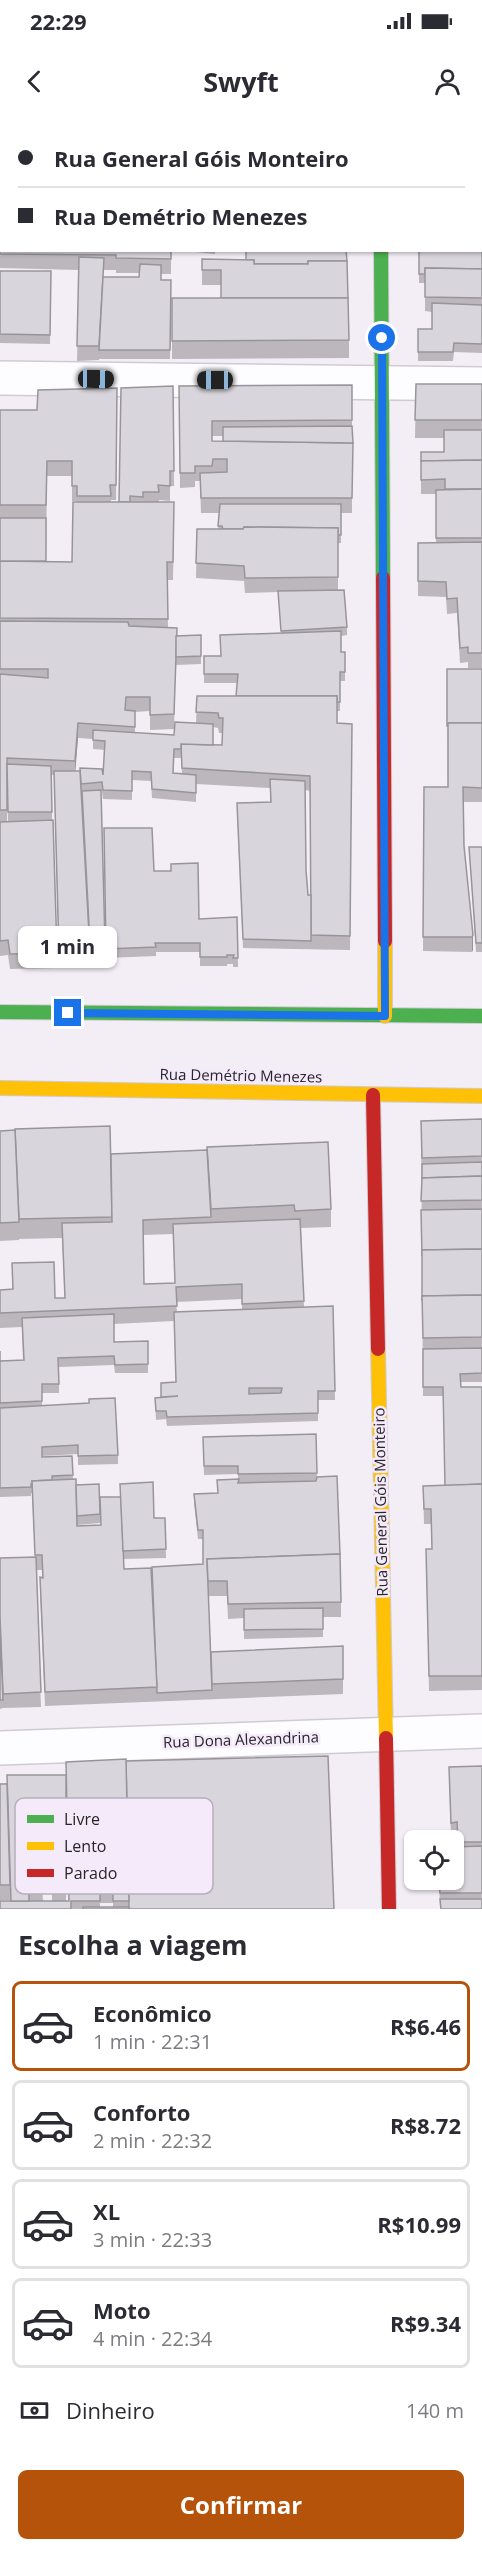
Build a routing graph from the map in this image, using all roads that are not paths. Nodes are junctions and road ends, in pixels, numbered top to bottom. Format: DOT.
graph roads {
  1 [pos="381,252"];
  2 [pos="0,378"];
  3 [pos="382,382"];
  4 [pos="482,384"];
  5 [pos="0,1012"];
  6 [pos="385,1016"];
  7 [pos="482,1016"];
  8 [pos="0,1088"];
  9 [pos="374,1095"];
  10 [pos="482,1096"];
  11 [pos="482,1731"];
  12 [pos="385,1735"];
  13 [pos="0,1748"];
  14 [pos="389,1909"];
  1 -- 3 [label="street"];
  2 -- 3 [label="street"];
  3 -- 4 [label="street"];
  3 -- 6 [label="street"];
  5 -- 6 [label="street"];
  6 -- 7 [label="street"];
  8 -- 9 [label="street, Rua Demétrio Menezes"];
  9 -- 10 [label="street, Rua Demétrio Menezes"];
  9 -- 12 [label="street, Rua General Góis Monteiro"];
  11 -- 12 [label="street, Rua Dona Alexandrina"];
  12 -- 13 [label="street, Rua Dona Alexandrina"];
  12 -- 14 [label="street, Rua General Góis Monteiro"];
}
